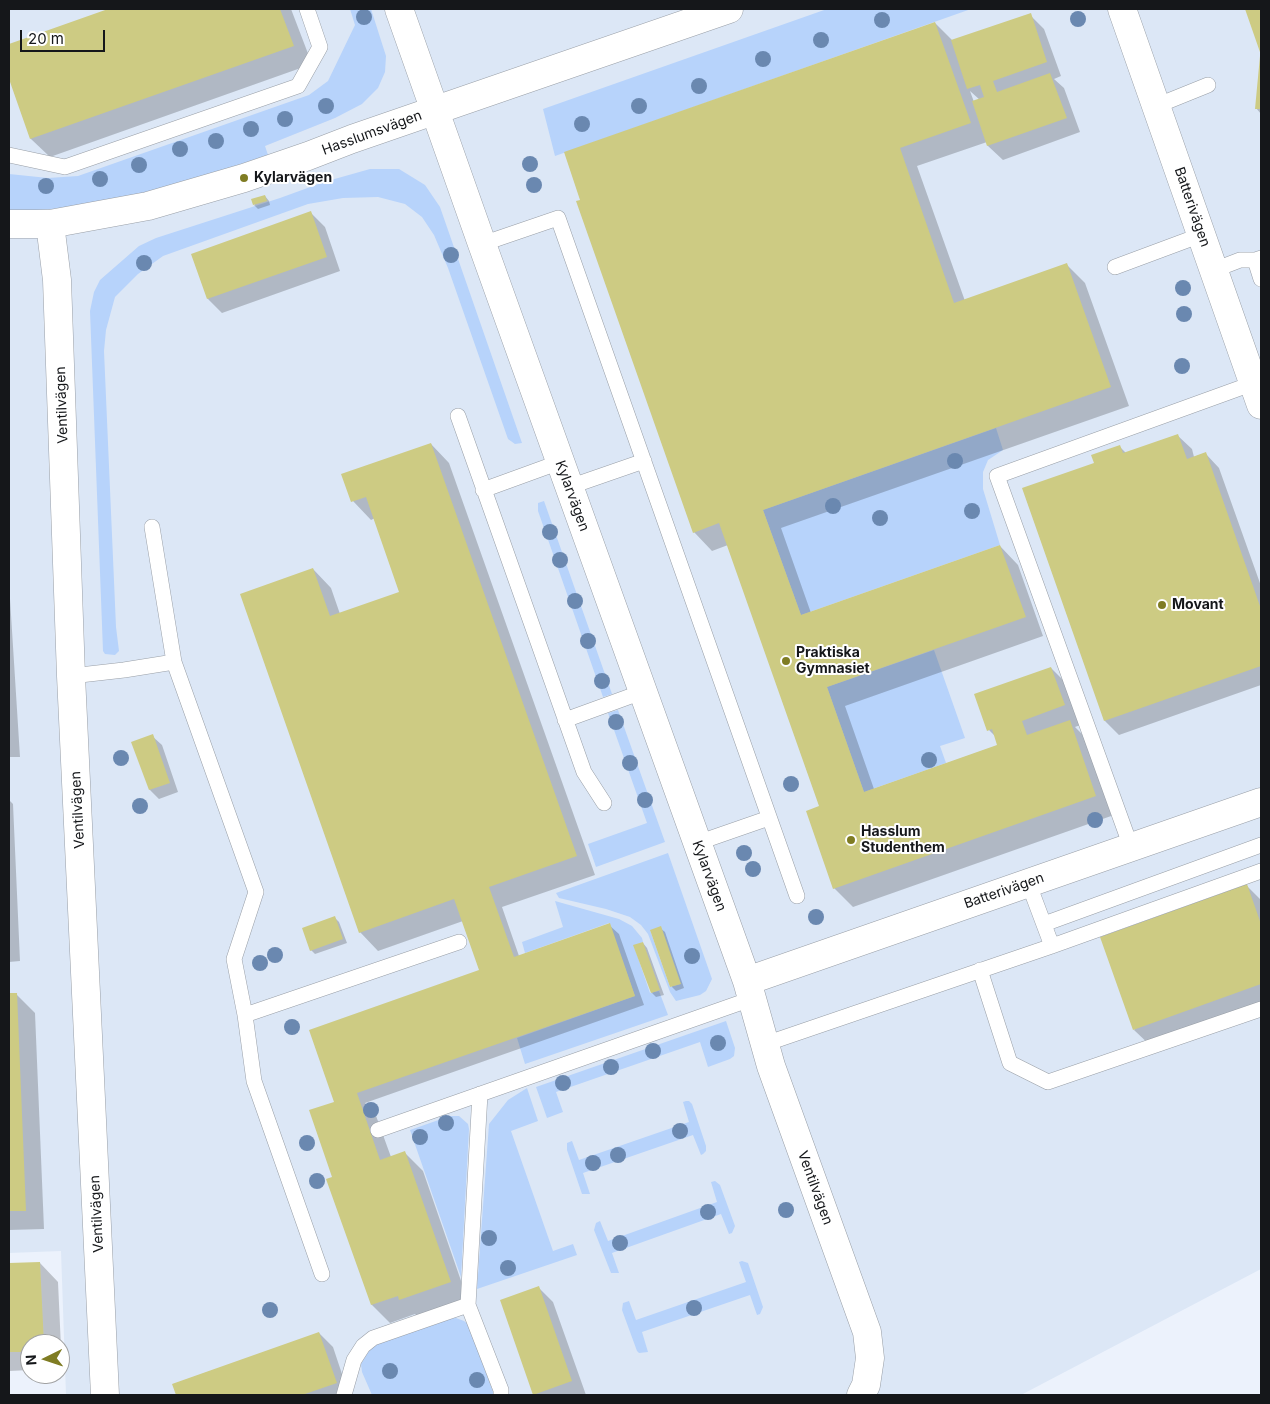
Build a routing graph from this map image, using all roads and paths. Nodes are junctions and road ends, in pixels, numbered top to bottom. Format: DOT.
graph roads {
  1 [pos="307,9"];
  2 [pos="400,9"];
  3 [pos="729,9"];
  4 [pos="1122,9"];
  5 [pos="1208,86"];
  6 [pos="1156,106"];
  7 [pos="434,110"];
  8 [pos="9,154"];
  9 [pos="9,224"];
  10 [pos="50,224"];
  11 [pos="1201,235"];
  12 [pos="482,244"];
  13 [pos="1258,259"];
  14 [pos="1115,267"];
  15 [pos="1214,270"];
  16 [pos="1261,280"];
  17 [pos="1257,394"];
  18 [pos="458,416"];
  19 [pos="644,461"];
  20 [pos="560,462"];
  21 [pos="569,487"];
  22 [pos="483,490"];
  23 [pos="152,527"];
  24 [pos="174,662"];
  25 [pos="71,676"];
  26 [pos="642,692"];
  27 [pos="565,720"];
  28 [pos="1261,802"];
  29 [pos="604,804"];
  30 [pos="769,818"];
  31 [pos="697,843"];
  32 [pos="1261,845"];
  33 [pos="1131,846"];
  34 [pos="1261,871"];
  35 [pos="1028,882"];
  36 [pos="797,896"];
  37 [pos="1044,924"];
  38 [pos="459,942"];
  39 [pos="1052,946"];
  40 [pos="980,970"];
  41 [pos="749,990"];
  42 [pos="1261,1008"];
  43 [pos="245,1015"];
  44 [pos="765,1044"];
  45 [pos="480,1094"];
  46 [pos="378,1130"];
  47 [pos="322,1274"];
  48 [pos="468,1305"];
  49 [pos="105,1395"];
  50 [pos="344,1395"];
  51 [pos="502,1395"];
  52 [pos="861,1395"];
  1 -- 8 [label="lane"];
  2 -- 7 [label="street, Kylarvägen"];
  3 -- 7 [label="street, Hasslumsvägen"];
  4 -- 6 [label="street, Batterivägen"];
  5 -- 6 [label="lane"];
  6 -- 11 [label="street, Batterivägen"];
  7 -- 10 [label="street, Hasslumsvägen"];
  7 -- 12 [label="street, Kylarvägen"];
  9 -- 10 [label="street, Hasslumsvägen"];
  10 -- 25 [label="street, Ventilvägen"];
  11 -- 14 [label="lane"];
  11 -- 15 [label="street, Batterivägen"];
  12 -- 19 [label="lane"];
  12 -- 20 [label="street, Kylarvägen"];
  13 -- 15 [label="lane"];
  13 -- 16 [label="lane"];
  15 -- 17 [label="street, Batterivägen"];
  17 -- 33 [label="lane"];
  18 -- 22 [label="lane"];
  19 -- 21 [label="lane"];
  19 -- 30 [label="lane"];
  20 -- 21 [label="street, Kylarvägen"];
  20 -- 22 [label="lane"];
  21 -- 26 [label="street, Kylarvägen"];
  22 -- 27 [label="lane"];
  23 -- 24 [label="lane"];
  24 -- 25 [label="lane"];
  24 -- 43 [label="lane"];
  25 -- 49 [label="street, Ventilvägen"];
  26 -- 27 [label="lane"];
  26 -- 31 [label="street, Kylarvägen"];
  27 -- 29 [label="lane"];
  28 -- 33 [label="street, Batterivägen"];
  30 -- 31 [label="lane"];
  30 -- 36 [label="lane"];
  31 -- 41 [label="street, Kylarvägen"];
  32 -- 37 [label="lane"];
  33 -- 35 [label="street, Batterivägen"];
  34 -- 39 [label="lane"];
  35 -- 37 [label="lane"];
  35 -- 41 [label="street, Batterivägen"];
  37 -- 39 [label="lane"];
  38 -- 43 [label="lane"];
  39 -- 40 [label="lane"];
  40 -- 42 [label="lane"];
  40 -- 44 [label="lane"];
  41 -- 44 [label="street, Ventilvägen"];
  41 -- 45 [label="lane"];
  43 -- 47 [label="lane"];
  44 -- 52 [label="street, Ventilvägen"];
  45 -- 46 [label="lane"];
  45 -- 48 [label="lane"];
  48 -- 50 [label="lane"];
  48 -- 51 [label="lane"];
}
